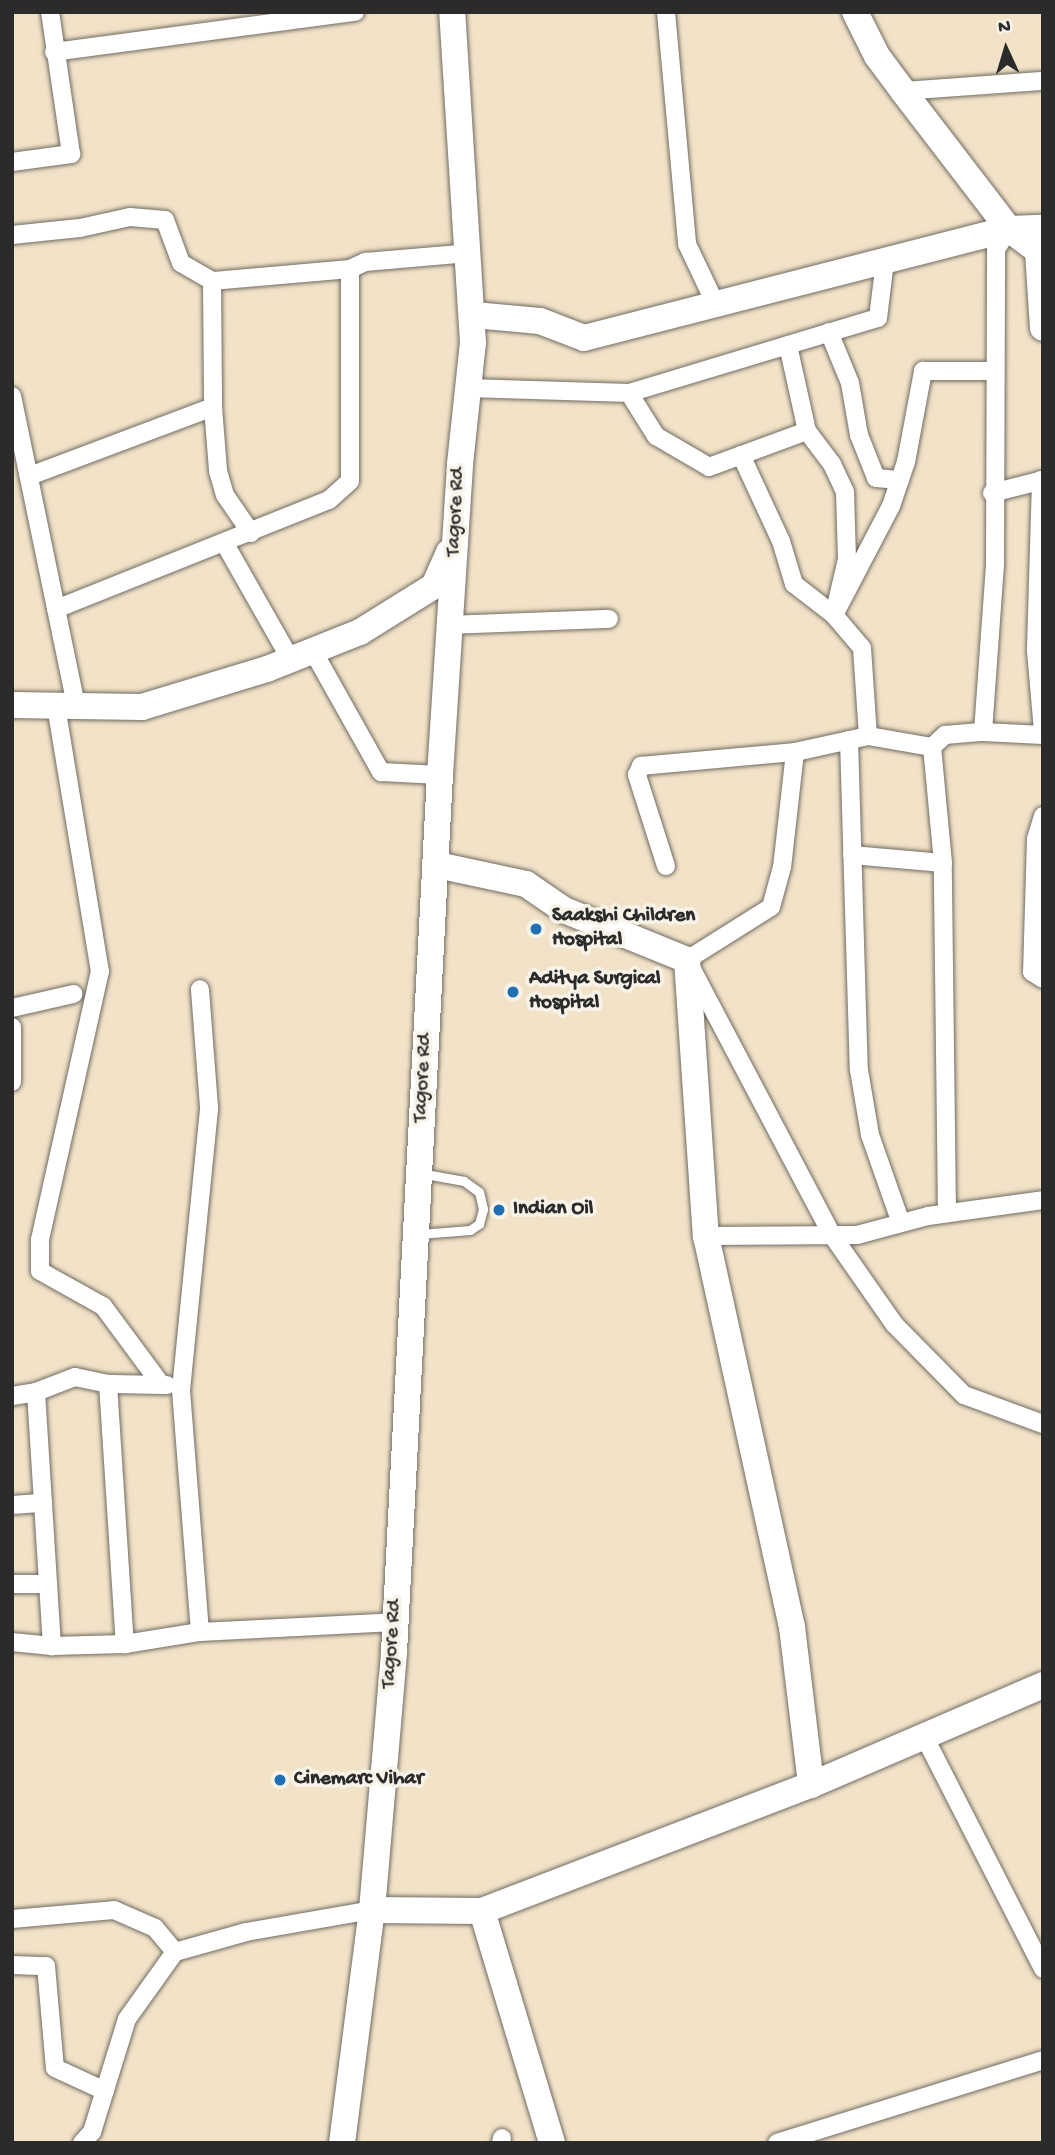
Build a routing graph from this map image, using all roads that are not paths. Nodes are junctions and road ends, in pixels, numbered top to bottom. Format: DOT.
graph roads {
  1 [pos="50,12"];
  2 [pos="355,12"];
  3 [pos="452,12"];
  4 [pos="666,12"];
  5 [pos="855,12"];
  6 [pos="281,18"];
  7 [pos="54,52"];
  8 [pos="1043,81"];
  9 [pos="903,91"];
  10 [pos="12,162"];
  11 [pos="1043,228"];
  12 [pos="1009,229"];
  13 [pos="12,235"];
  14 [pos="469,253"];
  15 [pos="886,261"];
  16 [pos="350,270"];
  17 [pos="212,281"];
  18 [pos="716,305"];
  19 [pos="474,314"];
  20 [pos="1043,328"];
  21 [pos="829,332"];
  22 [pos="788,345"];
  23 [pos="994,371"];
  24 [pos="468,388"];
  25 [pos="629,393"];
  26 [pos="12,396"];
  27 [pos="213,407"];
  28 [pos="807,431"];
  29 [pos="741,455"];
  30 [pos="29,476"];
  31 [pos="900,480"];
  32 [pos="1042,480"];
  33 [pos="992,494"];
  34 [pos="251,533"];
  35 [pos="455,538"];
  36 [pos="225,544"];
  37 [pos="56,608"];
  38 [pos="834,615"];
  39 [pos="608,620"];
  40 [pos="450,625"];
  41 [pos="302,655"];
  42 [pos="12,705"];
  43 [pos="66,706"];
  44 [pos="983,732"];
  45 [pos="1043,733"];
  46 [pos="868,736"];
  47 [pos="849,740"];
  48 [pos="932,747"];
  49 [pos="795,752"];
  50 [pos="440,775"];
  51 [pos="1043,816"];
  52 [pos="852,855"];
  53 [pos="943,863"];
  54 [pos="437,865"];
  55 [pos="666,866"];
  56 [pos="687,960"];
  57 [pos="1043,979"];
  58 [pos="200,989"];
  59 [pos="73,994"];
  60 [pos="12,1008"];
  61 [pos="12,1027"];
  62 [pos="12,1082"];
  63 [pos="419,1173"];
  64 [pos="1043,1200"];
  65 [pos="947,1213"];
  66 [pos="901,1223"];
  67 [pos="415,1234"];
  68 [pos="832,1235"];
  69 [pos="706,1236"];
  70 [pos="160,1383"];
  71 [pos="108,1384"];
  72 [pos="181,1390"];
  73 [pos="36,1392"];
  74 [pos="12,1396"];
  75 [pos="1043,1424"];
  76 [pos="43,1503"];
  77 [pos="12,1506"];
  78 [pos="12,1584"];
  79 [pos="48,1584"];
  80 [pos="395,1622"];
  81 [pos="200,1632"];
  82 [pos="12,1642"];
  83 [pos="125,1644"];
  84 [pos="52,1646"];
  85 [pos="1043,1685"];
  86 [pos="923,1734"];
  87 [pos="811,1785"];
  88 [pos="372,1910"];
  89 [pos="482,1911"];
  90 [pos="12,1919"];
  91 [pos="175,1952"];
  92 [pos="12,1965"];
  93 [pos="1043,1969"];
  94 [pos="1043,2060"];
  95 [pos="105,2091"];
  96 [pos="824,2135"];
  97 [pos="82,2143"];
  98 [pos="342,2143"];
  99 [pos="552,2143"];
  100 [pos="777,2143"];
  1 -- 7 [label="street"];
  2 -- 6 [label="street"];
  3 -- 14 [label="street, Tagore Rd"];
  4 -- 18 [label="street"];
  5 -- 9 [label="street"];
  6 -- 7 [label="street"];
  7 -- 10 [label="street"];
  8 -- 9 [label="street"];
  9 -- 12 [label="street"];
  11 -- 12 [label="street"];
  12 -- 15 [label="street"];
  12 -- 20 [label="street"];
  12 -- 23 [label="street"];
  13 -- 17 [label="street"];
  14 -- 16 [label="street"];
  14 -- 19 [label="street, Tagore Rd"];
  15 -- 18 [label="street"];
  15 -- 21 [label="street"];
  16 -- 17 [label="street"];
  16 -- 34 [label="street"];
  17 -- 27 [label="street"];
  18 -- 19 [label="street"];
  19 -- 24 [label="street, Tagore Rd"];
  21 -- 22 [label="street"];
  21 -- 31 [label="street"];
  22 -- 25 [label="street"];
  22 -- 28 [label="street"];
  23 -- 31 [label="street"];
  23 -- 33 [label="street"];
  24 -- 25 [label="street"];
  24 -- 35 [label="street, Tagore Rd"];
  25 -- 29 [label="street"];
  26 -- 30 [label="street"];
  27 -- 30 [label="street"];
  27 -- 34 [label="street"];
  28 -- 29 [label="street"];
  28 -- 38 [label="street"];
  29 -- 38 [label="street"];
  30 -- 37 [label="street"];
  31 -- 38 [label="street"];
  32 -- 33 [label="street"];
  32 -- 45 [label="street"];
  33 -- 44 [label="street"];
  34 -- 36 [label="street"];
  35 -- 40 [label="street, Tagore Rd"];
  35 -- 41 [label="street"];
  36 -- 37 [label="street"];
  36 -- 41 [label="street"];
  37 -- 43 [label="street"];
  38 -- 46 [label="street"];
  39 -- 40 [label="street"];
  40 -- 50 [label="street, Tagore Rd"];
  41 -- 43 [label="street"];
  41 -- 50 [label="street"];
  42 -- 43 [label="street"];
  43 -- 70 [label="street"];
  44 -- 45 [label="street"];
  44 -- 48 [label="street"];
  46 -- 47 [label="street"];
  46 -- 48 [label="street"];
  47 -- 49 [label="street"];
  47 -- 52 [label="street"];
  48 -- 53 [label="street"];
  49 -- 55 [label="street"];
  49 -- 56 [label="street"];
  50 -- 54 [label="street, Tagore Rd"];
  51 -- 57 [label="street"];
  52 -- 53 [label="street"];
  52 -- 66 [label="street"];
  53 -- 65 [label="street"];
  54 -- 56 [label="street"];
  54 -- 63 [label="street, Tagore Rd"];
  56 -- 68 [label="street"];
  56 -- 69 [label="street"];
  58 -- 72 [label="street"];
  59 -- 60 [label="street"];
  61 -- 62 [label="street"];
  63 -- 67 [label="street, Tagore Rd"];
  63 -- 67 [label="lane"];
  64 -- 65 [label="street"];
  65 -- 66 [label="street"];
  66 -- 68 [label="street"];
  67 -- 80 [label="street, Tagore Rd"];
  68 -- 69 [label="street"];
  68 -- 75 [label="street"];
  69 -- 87 [label="street"];
  70 -- 71 [label="street"];
  70 -- 72 [label="street"];
  71 -- 73 [label="street"];
  71 -- 83 [label="street"];
  72 -- 81 [label="street"];
  73 -- 74 [label="street"];
  73 -- 76 [label="street"];
  76 -- 77 [label="street"];
  76 -- 79 [label="street"];
  78 -- 79 [label="street"];
  79 -- 84 [label="street"];
  80 -- 81 [label="street"];
  80 -- 88 [label="street, Tagore Rd"];
  81 -- 83 [label="street"];
  82 -- 84 [label="street"];
  83 -- 84 [label="street"];
  85 -- 86 [label="street"];
  86 -- 87 [label="street"];
  86 -- 93 [label="street"];
  87 -- 89 [label="street"];
  88 -- 89 [label="street"];
  88 -- 91 [label="street"];
  88 -- 98 [label="street, Tagore Rd"];
  89 -- 99 [label="street"];
  90 -- 91 [label="street"];
  91 -- 95 [label="street"];
  92 -- 95 [label="street"];
  94 -- 96 [label="street"];
  95 -- 97 [label="street"];
  96 -- 100 [label="street"];
}
